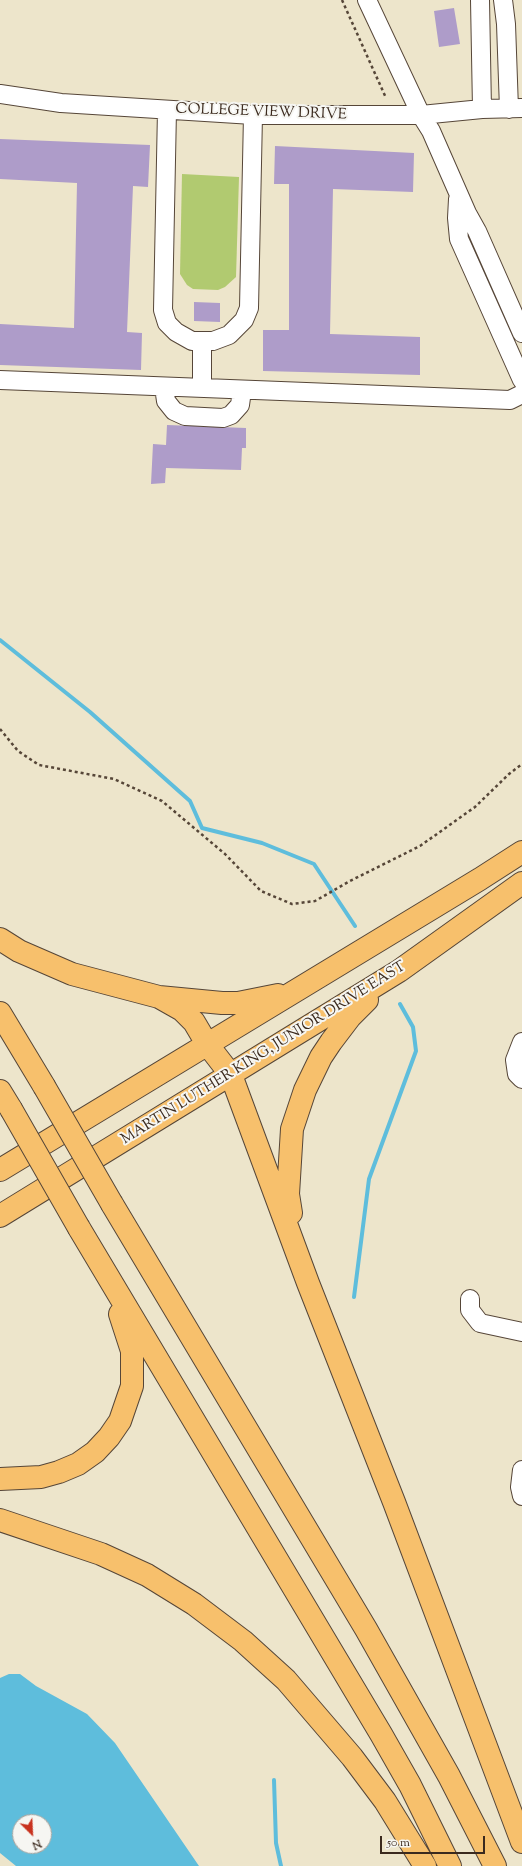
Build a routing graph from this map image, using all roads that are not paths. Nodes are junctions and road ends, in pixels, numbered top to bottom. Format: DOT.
graph roads {
  1 [pos="367,0"];
  2 [pos="480,0"];
  3 [pos="503,0"];
  4 [pos="0,94"];
  5 [pos="515,108"];
  6 [pos="482,109"];
  7 [pos="167,110"];
  8 [pos="253,115"];
  9 [pos="421,115"];
  10 [pos="458,192"];
  11 [pos="522,333"];
  12 [pos="202,341"];
  13 [pos="0,380"];
  14 [pos="522,380"];
  15 [pos="164,387"];
  16 [pos="202,388"];
  17 [pos="242,390"];
  18 [pos="522,394"];
  19 [pos="522,852"];
  20 [pos="522,883"];
  21 [pos="0,939"];
  22 [pos="399,970"];
  23 [pos="293,992"];
  24 [pos="159,997"];
  25 [pos="0,1013"];
  26 [pos="522,1042"];
  27 [pos="207,1044"];
  28 [pos="231,1075"];
  29 [pos="522,1079"];
  30 [pos="0,1091"];
  31 [pos="0,1170"];
  32 [pos="0,1216"];
  33 [pos="297,1250"];
  34 [pos="103,1267"];
  35 [pos="470,1299"];
  36 [pos="522,1332"];
  37 [pos="522,1470"];
  38 [pos="0,1479"];
  39 [pos="522,1496"];
  40 [pos="0,1520"];
  41 [pos="522,1842"];
  42 [pos="425,1866"];
  43 [pos="450,1866"];
  44 [pos="495,1866"];
  1 -- 9 [label="street"];
  2 -- 6 [label="street"];
  3 -- 5 [label="street"];
  4 -- 7 [label="street, COLLEGE VIEW DRIVE"];
  5 -- 6 [label="street, COLLEGE VIEW DRIVE"];
  6 -- 9 [label="street, COLLEGE VIEW DRIVE"];
  7 -- 8 [label="street, COLLEGE VIEW DRIVE"];
  7 -- 12 [label="street"];
  8 -- 9 [label="street, COLLEGE VIEW DRIVE"];
  8 -- 12 [label="street"];
  9 -- 10 [label="street"];
  10 -- 11 [label="street"];
  10 -- 14 [label="street"];
  12 -- 16 [label="street"];
  13 -- 15 [label="street"];
  15 -- 16 [label="street"];
  15 -- 17 [label="street"];
  16 -- 17 [label="street"];
  17 -- 18 [label="street"];
  19 -- 23 [label="main road"];
  20 -- 22 [label="main road, MARTIN LUTHER KING, JUNIOR DRIVE EAST"];
  21 -- 24 [label="main road"];
  22 -- 28 [label="main road, MARTIN LUTHER KING, JUNIOR DRIVE EAST"];
  22 -- 33 [label="main road"];
  23 -- 24 [label="main road"];
  23 -- 27 [label="main road"];
  24 -- 27 [label="main road"];
  25 -- 44 [label="main road, bridge"];
  26 -- 29 [label="street"];
  27 -- 28 [label="main road"];
  27 -- 31 [label="main road"];
  28 -- 32 [label="main road, MARTIN LUTHER KING, JUNIOR DRIVE EAST"];
  28 -- 33 [label="main road"];
  30 -- 34 [label="main road, bridge"];
  33 -- 41 [label="main road"];
  34 -- 38 [label="main road"];
  34 -- 43 [label="main road"];
  35 -- 36 [label="street"];
  37 -- 39 [label="street"];
  40 -- 42 [label="main road"];
}
